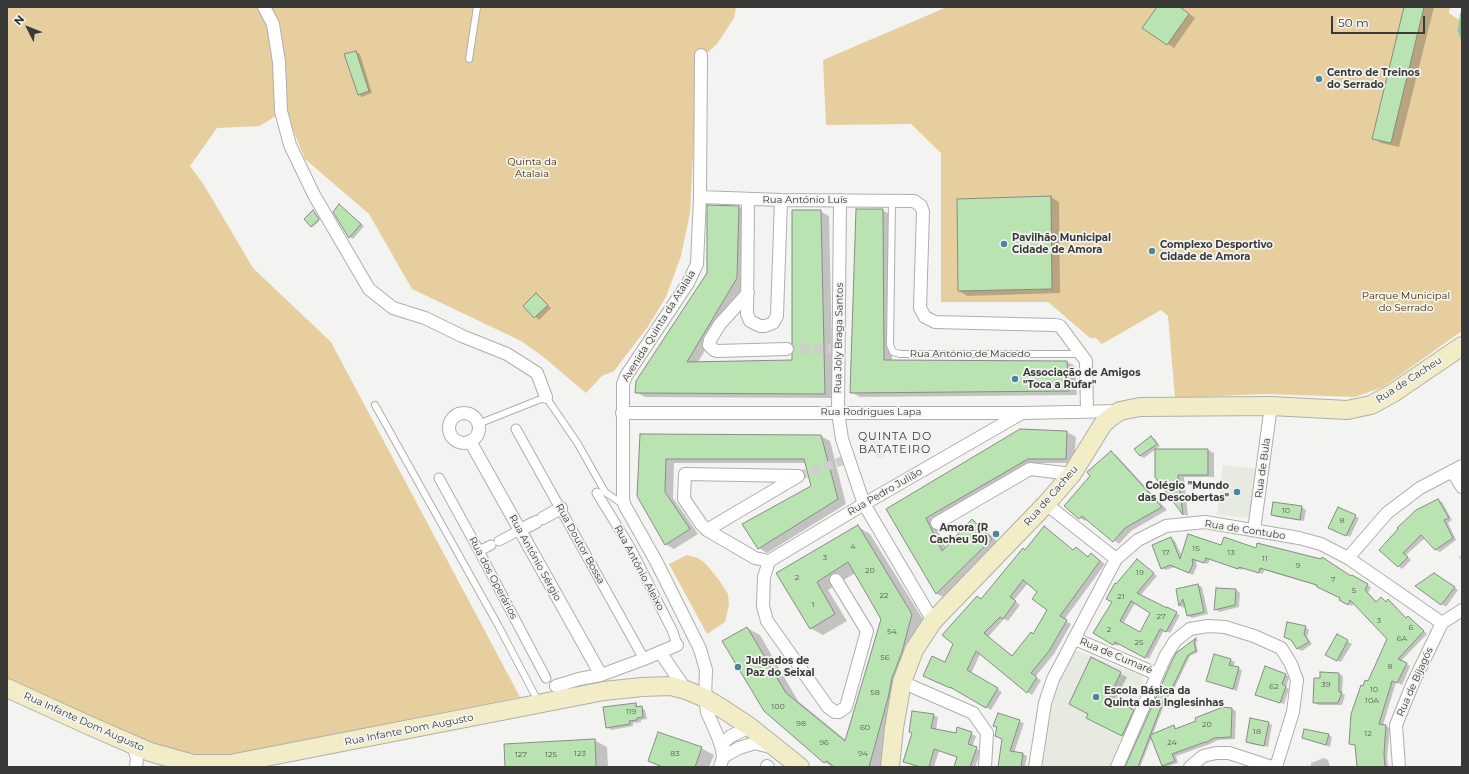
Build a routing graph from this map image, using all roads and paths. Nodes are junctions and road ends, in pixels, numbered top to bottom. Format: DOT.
graph roads {
  1 [pos="264,7"];
  2 [pos="477,7"];
  3 [pos="700,56"];
  4 [pos="469,59"];
  5 [pos="700,197"];
  6 [pos="748,199"];
  7 [pos="781,200"];
  8 [pos="840,200"];
  9 [pos="892,200"];
  10 [pos="748,293"];
  11 [pos="1462,346"];
  12 [pos="787,350"];
  13 [pos="1081,354"];
  14 [pos="546,397"];
  15 [pos="376,405"];
  16 [pos="1271,406"];
  17 [pos="1120,411"];
  18 [pos="622,412"];
  19 [pos="838,412"];
  20 [pos="1087,412"];
  21 [pos="1023,413"];
  22 [pos="478,424"];
  23 [pos="516,429"];
  24 [pos="470,441"];
  25 [pos="1457,468"];
  26 [pos="1072,474"];
  27 [pos="439,478"];
  28 [pos="1462,487"];
  29 [pos="597,493"];
  30 [pos="864,504"];
  31 [pos="1046,504"];
  32 [pos="625,506"];
  33 [pos="561,508"];
  34 [pos="937,523"];
  35 [pos="520,530"];
  36 [pos="708,530"];
  37 [pos="1254,530"];
  38 [pos="479,551"];
  39 [pos="1348,558"];
  40 [pos="1116,559"];
  41 [pos="769,561"];
  42 [pos="836,580"];
  43 [pos="1462,610"];
  44 [pos="933,621"];
  45 [pos="1442,623"];
  46 [pos="1075,639"];
  47 [pos="677,645"];
  48 [pos="660,652"];
  49 [pos="644,659"];
  50 [pos="1157,674"];
  51 [pos="601,675"];
  52 [pos="546,678"];
  53 [pos="902,682"];
  54 [pos="556,686"];
  55 [pos="7,688"];
  56 [pos="686,690"];
  57 [pos="705,698"];
  58 [pos="540,704"];
  59 [pos="750,727"];
  60 [pos="133,745"];
  61 [pos="739,748"];
  62 [pos="780,750"];
  63 [pos="722,757"];
  64 [pos="189,765"];
  65 [pos="136,767"];
  66 [pos="800,767"];
  67 [pos="890,767"];
  68 [pos="986,767"];
  69 [pos="1035,767"];
  70 [pos="1117,767"];
  71 [pos="1190,767"];
  72 [pos="1272,767"];
  73 [pos="1276,767"];
  74 [pos="1399,767"];
  1 -- 14 [label="street"];
  2 -- 4 [label="lane"];
  3 -- 5 [label="street, Avenida Quinta da Atalaia"];
  5 -- 6 [label="street, Rua António Luís"];
  5 -- 18 [label="street, Avenida Quinta da Atalaia"];
  6 -- 7 [label="street, Rua António Luís"];
  6 -- 10 [label="street"];
  7 -- 8 [label="street, Rua António Luís"];
  7 -- 10 [label="street"];
  8 -- 9 [label="street, Rua António Luís"];
  8 -- 19 [label="street, Rua Joly Braga Santos"];
  9 -- 13 [label="street, Rua António Luís"];
  9 -- 13 [label="lane, Rua António de Macedo"];
  10 -- 12 [label="street"];
  11 -- 16 [label="main road, Rua de Cacheu"];
  13 -- 20 [label="street"];
  14 -- 22 [label="lane"];
  14 -- 32 [label="lane"];
  15 -- 58 [label="lane"];
  16 -- 17 [label="main road, Rua de Cacheu"];
  16 -- 37 [label="street, Rua de Bula"];
  17 -- 20 [label="street, Rua Rodrigues Lapa"];
  17 -- 26 [label="main road, Rua de Cacheu"];
  18 -- 19 [label="street, Rua Rodrigues Lapa"];
  18 -- 32 [label="street, Avenida Quinta da Atalaia"];
  19 -- 21 [label="street, Rua Rodrigues Lapa"];
  19 -- 30 [label="street, Rua Joly Braga Santos"];
  20 -- 21 [label="street, Rua Rodrigues Lapa"];
  21 -- 30 [label="street, Rua Pedro Julião"];
  22 -- 24 [label="street"];
  22 -- 24 [label="street"];
  23 -- 33 [label="street, Rua Doutor Bossa"];
  24 -- 35 [label="street, Rua António Sérgio"];
  25 -- 28 [label="street"];
  25 -- 39 [label="street"];
  26 -- 31 [label="main road, Rua de Cacheu"];
  26 -- 34 [label="street"];
  27 -- 38 [label="street, Rua dos Operários"];
  29 -- 47 [label="street, Rua António Aleixo"];
  30 -- 41 [label="street, Rua Pedro Julião"];
  30 -- 44 [label="street, Rua Joly Braga Santos"];
  31 -- 40 [label="street"];
  31 -- 44 [label="main road, Rua de Cacheu"];
  32 -- 57 [label="street, Avenida Quinta da Atalaia"];
  33 -- 35 [label="street"];
  33 -- 49 [label="street, Rua Doutor Bossa"];
  35 -- 38 [label="street"];
  35 -- 51 [label="street, Rua António Sérgio"];
  36 -- 36 [label="street"];
  36 -- 41 [label="street"];
  37 -- 39 [label="street, Rua de Contubo"];
  37 -- 40 [label="street, Rua de Contubo"];
  38 -- 52 [label="street, Rua dos Operários"];
  39 -- 45 [label="street, Rua de Contubo"];
  40 -- 46 [label="street, Rua de Contubo"];
  41 -- 42 [label="street"];
  43 -- 45 [label="street"];
  44 -- 53 [label="main road, Rua de Cacheu"];
  45 -- 74 [label="street, Rua de Bijagós"];
  46 -- 50 [label="street, Rua de Cumaré"];
  46 -- 69 [label="street, Rua de Contubo"];
  47 -- 48 [label="street"];
  48 -- 49 [label="street"];
  48 -- 56 [label="street"];
  49 -- 51 [label="street"];
  50 -- 70 [label="street"];
  50 -- 73 [label="street"];
  51 -- 54 [label="street"];
  53 -- 67 [label="main road, Rua de Cacheu"];
  53 -- 68 [label="street"];
  55 -- 60 [label="main road, Rua Infante Dom Augusto"];
  56 -- 57 [label="main road, Rua Infante Dom Augusto"];
  56 -- 58 [label="main road, Rua Infante Dom Augusto"];
  57 -- 59 [label="main road, Rua Infante Dom Augusto"];
  57 -- 63 [label="street, Avenida Quinta da Atalaia"];
  58 -- 64 [label="main road, Rua Infante Dom Augusto"];
  59 -- 61 [label="street"];
  59 -- 62 [label="main road, Rua Infante Dom Augusto"];
  59 -- 63 [label="street"];
  60 -- 64 [label="main road, Rua Infante Dom Augusto"];
  60 -- 65 [label="street"];
  61 -- 62 [label="street"];
  61 -- 63 [label="street"];
  62 -- 66 [label="main road, Rua Infante Dom Augusto"];
  71 -- 72 [label="street"];
}
